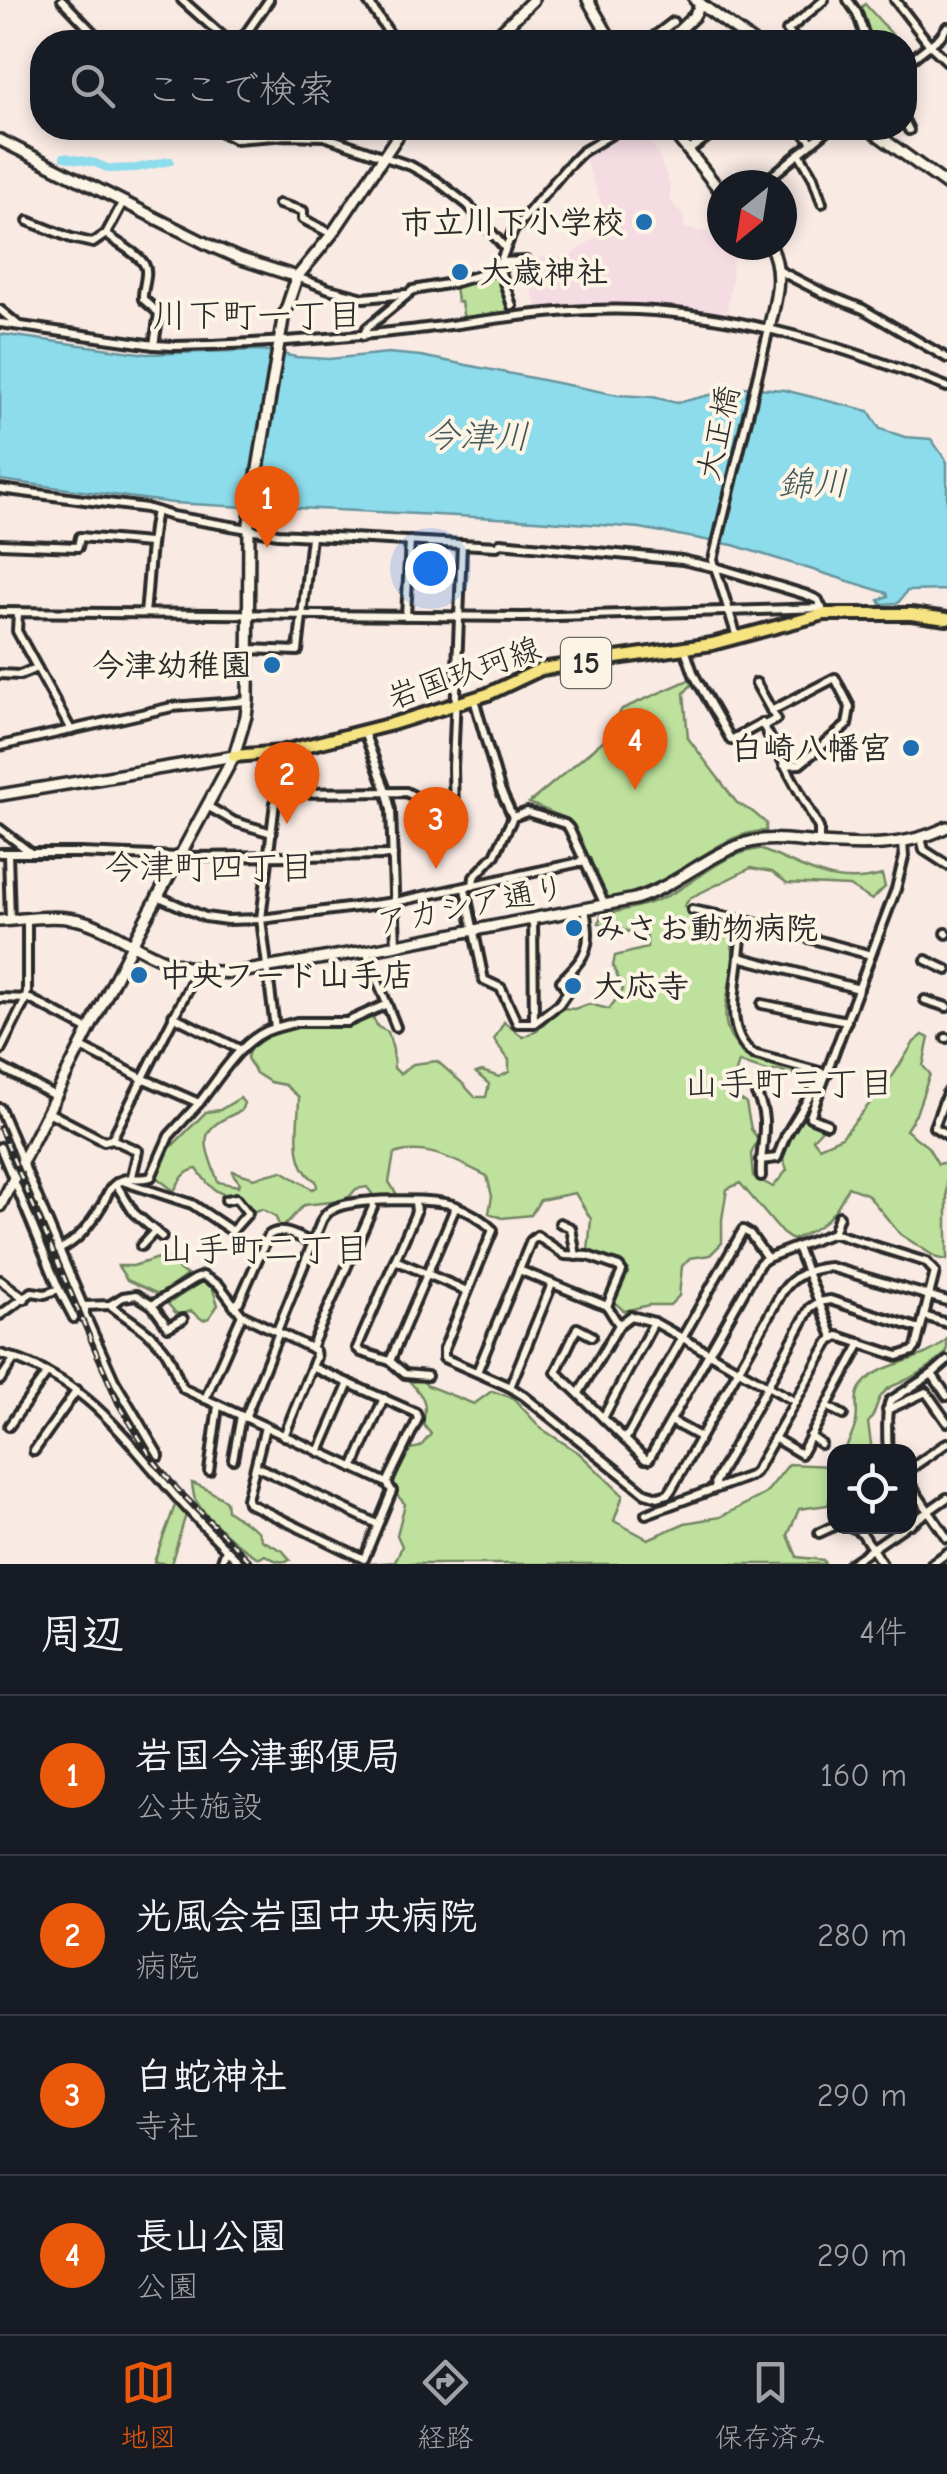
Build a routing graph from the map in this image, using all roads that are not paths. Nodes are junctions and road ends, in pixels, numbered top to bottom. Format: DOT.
graph roads {
  1 [pos="62,0"];
  2 [pos="182,0"];
  3 [pos="270,0"];
  4 [pos="367,0"];
  5 [pos="533,0"];
  6 [pos="588,0"];
  7 [pos="824,0"];
  8 [pos="848,0"];
  9 [pos="895,0"];
  10 [pos="698,2"];
  11 [pos="673,22"];
  12 [pos="947,27"];
  13 [pos="91,30"];
  14 [pos="216,30"];
  15 [pos="250,30"];
  16 [pos="386,30"];
  17 [pos="502,30"];
  18 [pos="605,30"];
  19 [pos="663,30"];
  20 [pos="679,30"];
  21 [pos="736,30"];
  22 [pos="788,30"];
  23 [pos="862,30"];
  24 [pos="929,44"];
  25 [pos="917,54"];
  26 [pos="947,61"];
  27 [pos="0,140"];
  28 [pos="341,140"];
  29 [pos="395,140"];
  30 [pos="604,140"];
  31 [pos="679,140"];
  32 [pos="703,140"];
  33 [pos="815,140"];
  34 [pos="884,140"];
  35 [pos="812,142"];
  36 [pos="688,151"];
  37 [pos="799,153"];
  38 [pos="383,157"];
  39 [pos="779,170"];
  40 [pos="707,174"];
  41 [pos="947,186"];
  42 [pos="123,202"];
  43 [pos="822,203"];
  44 [pos="279,204"];
  45 [pos="28,221"];
  46 [pos="106,234"];
  47 [pos="332,234"];
  48 [pos="505,248"];
  49 [pos="775,260"];
  50 [pos="526,261"];
  51 [pos="500,265"];
  52 [pos="778,270"];
  53 [pos="297,277"];
  54 [pos="407,294"];
  55 [pos="512,306"];
  56 [pos="0,310"];
  57 [pos="0,323"];
  58 [pos="18,326"];
  59 [pos="768,330"];
  60 [pos="362,336"];
  61 [pos="279,344"];
  62 [pos="154,345"];
  63 [pos="947,358"];
  64 [pos="947,387"];
  65 [pos="0,488"];
  66 [pos="156,511"];
  67 [pos="249,530"];
  68 [pos="311,537"];
  69 [pos="149,542"];
  70 [pos="410,542"];
  71 [pos="0,544"];
  72 [pos="462,544"];
  73 [pos="714,568"];
  74 [pos="728,611"];
  75 [pos="823,611"];
  76 [pos="0,612"];
  77 [pos="18,613"];
  78 [pos="145,613"];
  79 [pos="302,614"];
  80 [pos="248,615"];
  81 [pos="406,616"];
  82 [pos="460,616"];
  83 [pos="947,619"];
  84 [pos="738,638"];
  85 [pos="248,649"];
  86 [pos="685,649"];
  87 [pos="37,668"];
  88 [pos="0,674"];
  89 [pos="756,683"];
  90 [pos="474,699"];
  91 [pos="248,701"];
  92 [pos="456,704"];
  93 [pos="771,710"];
  94 [pos="763,726"];
  95 [pos="71,730"];
  96 [pos="364,732"];
  97 [pos="0,746"];
  98 [pos="281,752"];
  99 [pos="234,756"];
  100 [pos="784,765"];
  101 [pos="278,793"];
  102 [pos="387,793"];
  103 [pos="0,795"];
  104 [pos="206,806"];
  105 [pos="513,817"];
  106 [pos="947,827"];
  107 [pos="0,829"];
  108 [pos="272,833"];
  109 [pos="922,838"];
  110 [pos="903,842"];
  111 [pos="819,843"];
  112 [pos="4,853"];
  113 [pos="32,854"];
  114 [pos="393,855"];
  115 [pos="179,857"];
  116 [pos="269,857"];
  117 [pos="585,861"];
  118 [pos="947,866"];
  119 [pos="469,888"];
  120 [pos="158,896"];
  121 [pos="395,902"];
  122 [pos="605,905"];
  123 [pos="585,909"];
  124 [pos="692,910"];
  125 [pos="533,918"];
  126 [pos="27,919"];
  127 [pos="261,919"];
  128 [pos="742,920"];
  129 [pos="5,921"];
  130 [pos="474,930"];
  131 [pos="132,944"];
  132 [pos="396,944"];
  133 [pos="366,951"];
  134 [pos="871,956"];
  135 [pos="739,957"];
  136 [pos="926,960"];
  137 [pos="194,969"];
  138 [pos="268,969"];
  139 [pos="947,970"];
  140 [pos="859,990"];
  141 [pos="0,998"];
  142 [pos="25,998"];
  143 [pos="925,1000"];
  144 [pos="388,1004"];
  145 [pos="762,1004"];
  146 [pos="947,1007"];
  147 [pos="173,1016"];
  148 [pos="847,1021"];
  149 [pos="534,1023"];
  150 [pos="396,1027"];
  151 [pos="275,1028"];
  152 [pos="90,1030"];
  153 [pos="81,1047"];
  154 [pos="0,1050"];
  155 [pos="241,1050"];
  156 [pos="0,1067"];
  157 [pos="825,1074"];
  158 [pos="142,1078"];
  159 [pos="947,1093"];
  160 [pos="756,1094"];
  161 [pos="56,1096"];
  162 [pos="200,1102"];
  163 [pos="0,1108"];
  164 [pos="48,1112"];
  165 [pos="827,1124"];
  166 [pos="947,1135"];
  167 [pos="112,1139"];
  168 [pos="0,1147"];
  169 [pos="760,1160"];
  170 [pos="23,1162"];
  171 [pos="132,1176"];
  172 [pos="762,1176"];
  173 [pos="14,1179"];
  174 [pos="119,1182"];
  175 [pos="226,1200"];
  176 [pos="372,1202"];
  177 [pos="415,1202"];
  178 [pos="0,1206"];
  179 [pos="456,1206"];
  180 [pos="839,1216"];
  181 [pos="560,1222"];
  182 [pos="833,1233"];
  183 [pos="313,1243"];
  184 [pos="140,1246"];
  185 [pos="797,1247"];
  186 [pos="58,1250"];
  187 [pos="576,1256"];
  188 [pos="767,1258"];
  189 [pos="395,1260"];
  190 [pos="518,1270"];
  191 [pos="806,1272"];
  192 [pos="427,1274"];
  193 [pos="0,1280"];
  194 [pos="552,1284"];
  195 [pos="59,1288"];
  196 [pos="467,1291"];
  197 [pos="930,1298"];
  198 [pos="25,1299"];
  199 [pos="947,1301"];
  200 [pos="819,1302"];
  201 [pos="110,1305"];
  202 [pos="152,1305"];
  203 [pos="233,1305"];
  204 [pos="606,1306"];
  205 [pos="85,1307"];
  206 [pos="0,1315"];
  207 [pos="242,1315"];
  208 [pos="924,1316"];
  209 [pos="74,1318"];
  210 [pos="183,1318"];
  211 [pos="654,1322"];
  212 [pos="947,1324"];
  213 [pos="619,1325"];
  214 [pos="920,1329"];
  215 [pos="278,1332"];
  216 [pos="592,1336"];
  217 [pos="833,1337"];
  218 [pos="682,1338"];
  219 [pos="861,1343"];
  220 [pos="311,1348"];
  221 [pos="0,1354"];
  222 [pos="710,1354"];
  223 [pos="16,1358"];
  224 [pos="390,1361"];
  225 [pos="947,1361"];
  226 [pos="312,1367"];
  227 [pos="738,1370"];
  228 [pos="476,1372"];
  229 [pos="46,1373"];
  230 [pos="932,1374"];
  231 [pos="428,1376"];
  232 [pos="0,1380"];
  233 [pos="349,1383"];
  234 [pos="767,1386"];
  235 [pos="510,1387"];
  236 [pos="77,1390"];
  237 [pos="578,1393"];
  238 [pos="947,1396"];
  239 [pos="384,1398"];
  240 [pos="204,1399"];
  241 [pos="794,1400"];
  242 [pos="218,1406"];
  243 [pos="827,1406"];
  244 [pos="887,1410"];
  245 [pos="843,1415"];
  246 [pos="243,1417"];
  247 [pos="603,1418"];
  248 [pos="671,1421"];
  249 [pos="947,1422"];
  250 [pos="8,1426"];
  251 [pos="265,1427"];
  252 [pos="284,1436"];
  253 [pos="810,1436"];
  254 [pos="700,1437"];
  255 [pos="774,1438"];
  256 [pos="625,1440"];
  257 [pos="947,1443"];
  258 [pos="822,1444"];
  259 [pos="888,1444"];
  260 [pos="34,1451"];
  261 [pos="319,1452"];
  262 [pos="160,1456"];
  263 [pos="233,1459"];
  264 [pos="917,1463"];
  265 [pos="256,1466"];
  266 [pos="353,1468"];
  267 [pos="209,1471"];
  268 [pos="387,1483"];
  269 [pos="716,1488"];
  270 [pos="917,1494"];
  271 [pos="664,1496"];
  272 [pos="947,1498"];
  273 [pos="667,1506"];
  274 [pos="928,1511"];
  275 [pos="646,1514"];
  276 [pos="917,1518"];
  277 [pos="377,1524"];
  278 [pos="827,1530"];
  279 [pos="819,1534"];
  280 [pos="866,1534"];
  281 [pos="893,1534"];
  282 [pos="947,1538"];
  283 [pos="872,1548"];
  284 [pos="226,1549"];
  285 [pos="947,1554"];
  286 [pos="221,1564"];
  287 [pos="240,1564"];
  288 [pos="850,1564"];
  289 [pos="882,1564"];
  290 [pos="932,1564"];
  1 -- 13 [label="street"];
  2 -- 14 [label="street"];
  3 -- 15 [label="street"];
  4 -- 16 [label="street"];
  5 -- 17 [label="street"];
  6 -- 18 [label="street"];
  7 -- 22 [label="street"];
  8 -- 23 [label="street"];
  9 -- 24 [label="street"];
  10 -- 20 [label="street"];
  10 -- 21 [label="street"];
  11 -- 19 [label="street"];
  12 -- 24 [label="street"];
  24 -- 25 [label="street"];
  24 -- 26 [label="street"];
  27 -- 42 [label="street"];
  28 -- 38 [label="street"];
  29 -- 38 [label="street"];
  30 -- 48 [label="street"];
  31 -- 36 [label="street"];
  32 -- 36 [label="street"];
  33 -- 35 [label="street"];
  34 -- 41 [label="street"];
  35 -- 37 [label="street"];
  36 -- 40 [label="street"];
  37 -- 39 [label="street"];
  37 -- 43 [label="street"];
  38 -- 47 [label="street"];
  38 -- 48 [label="street"];
  42 -- 46 [label="street"];
  42 -- 53 [label="street"];
  44 -- 47 [label="street"];
  45 -- 46 [label="street"];
  46 -- 62 [label="street"];
  47 -- 53 [label="street"];
  48 -- 51 [label="street"];
  49 -- 52 [label="street"];
  50 -- 51 [label="street"];
  51 -- 54 [label="street"];
  51 -- 55 [label="street"];
  52 -- 59 [label="street"];
  52 -- 63 [label="street"];
  53 -- 54 [label="street"];
  53 -- 61 [label="street"];
  54 -- 60 [label="street"];
  56 -- 58 [label="street"];
  57 -- 58 [label="street"];
  58 -- 62 [label="street"];
  59 -- 60 [label="street"];
  59 -- 64 [label="street"];
  59 -- 73 [label="street, 大正橋"];
  60 -- 61 [label="street"];
  61 -- 62 [label="street"];
  61 -- 67 [label="street"];
  65 -- 66 [label="street"];
  66 -- 67 [label="street"];
  66 -- 69 [label="street"];
  67 -- 68 [label="street"];
  67 -- 80 [label="street"];
  68 -- 70 [label="street"];
  68 -- 79 [label="street"];
  69 -- 71 [label="street"];
  69 -- 78 [label="street"];
  70 -- 72 [label="street"];
  70 -- 81 [label="street"];
  72 -- 73 [label="street"];
  72 -- 82 [label="street"];
  73 -- 74 [label="street"];
  73 -- 75 [label="street"];
  74 -- 75 [label="street"];
  74 -- 82 [label="street"];
  74 -- 84 [label="street"];
  75 -- 83 [label="main road, 岩国玖珂線 / 15"];
  75 -- 84 [label="main road, 岩国玖珂線 / 15"];
  76 -- 77 [label="street"];
  77 -- 78 [label="street"];
  77 -- 87 [label="street"];
  78 -- 80 [label="street"];
  79 -- 80 [label="street"];
  79 -- 81 [label="street"];
  79 -- 85 [label="street"];
  80 -- 85 [label="street"];
  81 -- 82 [label="street"];
  82 -- 92 [label="street"];
  84 -- 86 [label="main road, 岩国玖珂線 / 15"];
  85 -- 91 [label="street"];
  86 -- 90 [label="main road, 岩国玖珂線 / 15"];
  86 -- 94 [label="street"];
  87 -- 88 [label="street"];
  87 -- 95 [label="street"];
  89 -- 93 [label="street"];
  90 -- 92 [label="main road, 岩国玖珂線 / 15"];
  90 -- 105 [label="street"];
  91 -- 95 [label="street"];
  91 -- 99 [label="street"];
  92 -- 96 [label="main road, 岩国玖珂線 / 15"];
  92 -- 102 [label="street"];
  93 -- 94 [label="street"];
  93 -- 100 [label="street"];
  94 -- 100 [label="street"];
  95 -- 97 [label="street"];
  96 -- 98 [label="main road, 岩国玖珂線 / 15"];
  96 -- 102 [label="street"];
  98 -- 99 [label="main road, 岩国玖珂線 / 15"];
  98 -- 101 [label="street"];
  99 -- 103 [label="street"];
  99 -- 104 [label="street"];
  100 -- 111 [label="street"];
  101 -- 102 [label="street"];
  101 -- 108 [label="street"];
  102 -- 114 [label="street"];
  104 -- 108 [label="street"];
  104 -- 115 [label="street"];
  105 -- 117 [label="street"];
  105 -- 119 [label="street"];
  106 -- 109 [label="street, アカシア通り"];
  107 -- 113 [label="street"];
  108 -- 116 [label="street"];
  109 -- 110 [label="street, アカシア通り"];
  109 -- 118 [label="street"];
  110 -- 111 [label="street, アカシア通り"];
  110 -- 134 [label="street"];
  111 -- 122 [label="street, アカシア通り"];
  112 -- 113 [label="street"];
  112 -- 129 [label="street"];
  113 -- 115 [label="street"];
  114 -- 116 [label="street"];
  114 -- 121 [label="street"];
  115 -- 116 [label="street"];
  115 -- 120 [label="street"];
  116 -- 127 [label="street"];
  117 -- 119 [label="street"];
  117 -- 122 [label="street"];
  119 -- 121 [label="street"];
  119 -- 130 [label="street"];
  120 -- 127 [label="street"];
  120 -- 131 [label="street"];
  121 -- 127 [label="street"];
  121 -- 132 [label="street"];
  122 -- 123 [label="street, アカシア通り"];
  123 -- 125 [label="street, アカシア通り"];
  123 -- 149 [label="street"];
  124 -- 128 [label="street"];
  125 -- 130 [label="street, アカシア通り"];
  125 -- 149 [label="street"];
  126 -- 129 [label="street, アカシア通り"];
  126 -- 131 [label="street, アカシア通り"];
  126 -- 142 [label="street"];
  127 -- 138 [label="street"];
  128 -- 134 [label="street"];
  128 -- 135 [label="street"];
  130 -- 132 [label="street, アカシア通り"];
  130 -- 149 [label="street"];
  131 -- 137 [label="street, アカシア通り"];
  131 -- 152 [label="street"];
  132 -- 133 [label="street, アカシア通り"];
  133 -- 138 [label="street, アカシア通り"];
  133 -- 144 [label="street"];
  134 -- 140 [label="street"];
  135 -- 140 [label="street"];
  135 -- 157 [label="street"];
  136 -- 139 [label="street"];
  137 -- 138 [label="street, アカシア通り"];
  137 -- 147 [label="street"];
  138 -- 151 [label="street"];
  140 -- 148 [label="street"];
  141 -- 142 [label="street"];
  142 -- 152 [label="street"];
  142 -- 154 [label="street"];
  143 -- 146 [label="street"];
  144 -- 150 [label="street"];
  144 -- 151 [label="street"];
  145 -- 148 [label="street"];
  147 -- 155 [label="street"];
  147 -- 158 [label="street"];
  148 -- 157 [label="street"];
  151 -- 155 [label="street"];
  152 -- 153 [label="street"];
  153 -- 158 [label="street"];
  153 -- 161 [label="street"];
  155 -- 162 [label="street"];
  156 -- 161 [label="street"];
  157 -- 165 [label="street"];
  157 -- 169 [label="street"];
  158 -- 162 [label="street"];
  158 -- 167 [label="street"];
  159 -- 166 [label="street"];
  160 -- 169 [label="street"];
  161 -- 164 [label="street"];
  162 -- 171 [label="street"];
  163 -- 170 [label="street"];
  164 -- 167 [label="street"];
  164 -- 170 [label="street"];
  167 -- 171 [label="street"];
  168 -- 173 [label="street"];
  169 -- 172 [label="street"];
  170 -- 173 [label="street"];
  170 -- 186 [label="street"];
  171 -- 174 [label="street"];
  173 -- 178 [label="street"];
  173 -- 195 [label="street"];
  174 -- 175 [label="street"];
  174 -- 184 [label="street"];
  174 -- 186 [label="street"];
  176 -- 177 [label="street"];
  176 -- 183 [label="street"];
  176 -- 220 [label="street"];
  177 -- 179 [label="street"];
  177 -- 189 [label="street"];
  179 -- 192 [label="street"];
  179 -- 196 [label="street"];
  180 -- 182 [label="street"];
  181 -- 187 [label="street"];
  182 -- 185 [label="street"];
  182 -- 197 [label="street"];
  183 -- 203 [label="street"];
  183 -- 215 [label="street"];
  185 -- 188 [label="street"];
  185 -- 191 [label="street"];
  186 -- 205 [label="street"];
  187 -- 190 [label="street"];
  187 -- 204 [label="street"];
  188 -- 218 [label="street"];
  188 -- 222 [label="street"];
  189 -- 192 [label="street"];
  189 -- 224 [label="street"];
  190 -- 194 [label="street"];
  190 -- 228 [label="street"];
  191 -- 197 [label="street"];
  191 -- 200 [label="street"];
  191 -- 227 [label="street"];
  192 -- 196 [label="street"];
  192 -- 224 [label="street"];
  193 -- 198 [label="street"];
  194 -- 204 [label="street"];
  194 -- 235 [label="street"];
  195 -- 198 [label="street"];
  195 -- 209 [label="street"];
  196 -- 228 [label="street"];
  197 -- 199 [label="street"];
  197 -- 208 [label="street"];
  198 -- 206 [label="street"];
  200 -- 214 [label="street"];
  200 -- 217 [label="street"];
  200 -- 234 [label="street"];
  201 -- 202 [label="street"];
  201 -- 205 [label="street"];
  201 -- 240 [label="street"];
  202 -- 203 [label="street"];
  202 -- 210 [label="street"];
  203 -- 207 [label="street"];
  204 -- 213 [label="street"];
  205 -- 262 [label="street"];
  207 -- 215 [label="street"];
  207 -- 240 [label="street"];
  208 -- 212 [label="street"];
  208 -- 214 [label="street"];
  211 -- 213 [label="street"];
  211 -- 218 [label="street"];
  211 -- 247 [label="street"];
  213 -- 237 [label="street"];
  214 -- 219 [label="street"];
  215 -- 220 [label="street"];
  215 -- 246 [label="street"];
  216 -- 237 [label="street"];
  217 -- 219 [label="street"];
  217 -- 241 [label="street"];
  218 -- 222 [label="street"];
  218 -- 256 [label="street"];
  219 -- 243 [label="street"];
  220 -- 226 [label="street"];
  221 -- 223 [label="street"];
  222 -- 227 [label="street"];
  222 -- 248 [label="street"];
  223 -- 229 [label="street"];
  223 -- 232 [label="street"];
  224 -- 231 [label="street"];
  225 -- 230 [label="street"];
  226 -- 233 [label="street"];
  226 -- 252 [label="street"];
  227 -- 234 [label="street"];
  227 -- 254 [label="street"];
  228 -- 235 [label="street"];
  229 -- 236 [label="street"];
  229 -- 250 [label="street"];
  230 -- 238 [label="street"];
  230 -- 244 [label="street"];
  233 -- 239 [label="street"];
  233 -- 261 [label="street"];
  234 -- 241 [label="street"];
  234 -- 269 [label="street"];
  235 -- 271 [label="street"];
  236 -- 260 [label="street"];
  236 -- 284 [label="street"];
  237 -- 247 [label="street"];
  239 -- 266 [label="street"];
  239 -- 268 [label="street"];
  240 -- 242 [label="street"];
  241 -- 255 [label="street"];
  242 -- 246 [label="street"];
  242 -- 267 [label="street"];
  243 -- 245 [label="street"];
  243 -- 253 [label="street"];
  244 -- 249 [label="street"];
  244 -- 259 [label="street"];
  246 -- 251 [label="street"];
  246 -- 263 [label="street"];
  247 -- 256 [label="street"];
  248 -- 254 [label="street"];
  248 -- 256 [label="street"];
  251 -- 252 [label="street"];
  251 -- 265 [label="street"];
  252 -- 261 [label="street"];
  253 -- 255 [label="street"];
  253 -- 258 [label="street"];
  254 -- 271 [label="street"];
  255 -- 269 [label="street"];
  257 -- 264 [label="street"];
  261 -- 266 [label="street"];
  265 -- 277 [label="street"];
  265 -- 277 [label="street"];
  266 -- 268 [label="street"];
  268 -- 277 [label="street"];
  269 -- 273 [label="street"];
  270 -- 274 [label="street"];
  271 -- 273 [label="street"];
  272 -- 274 [label="street"];
  273 -- 275 [label="street"];
  274 -- 276 [label="street"];
  274 -- 282 [label="street"];
  278 -- 279 [label="street"];
  280 -- 283 [label="street"];
  281 -- 283 [label="street"];
  283 -- 288 [label="street"];
  283 -- 289 [label="street"];
  284 -- 286 [label="street"];
  284 -- 287 [label="street"];
  285 -- 290 [label="street"];
}
